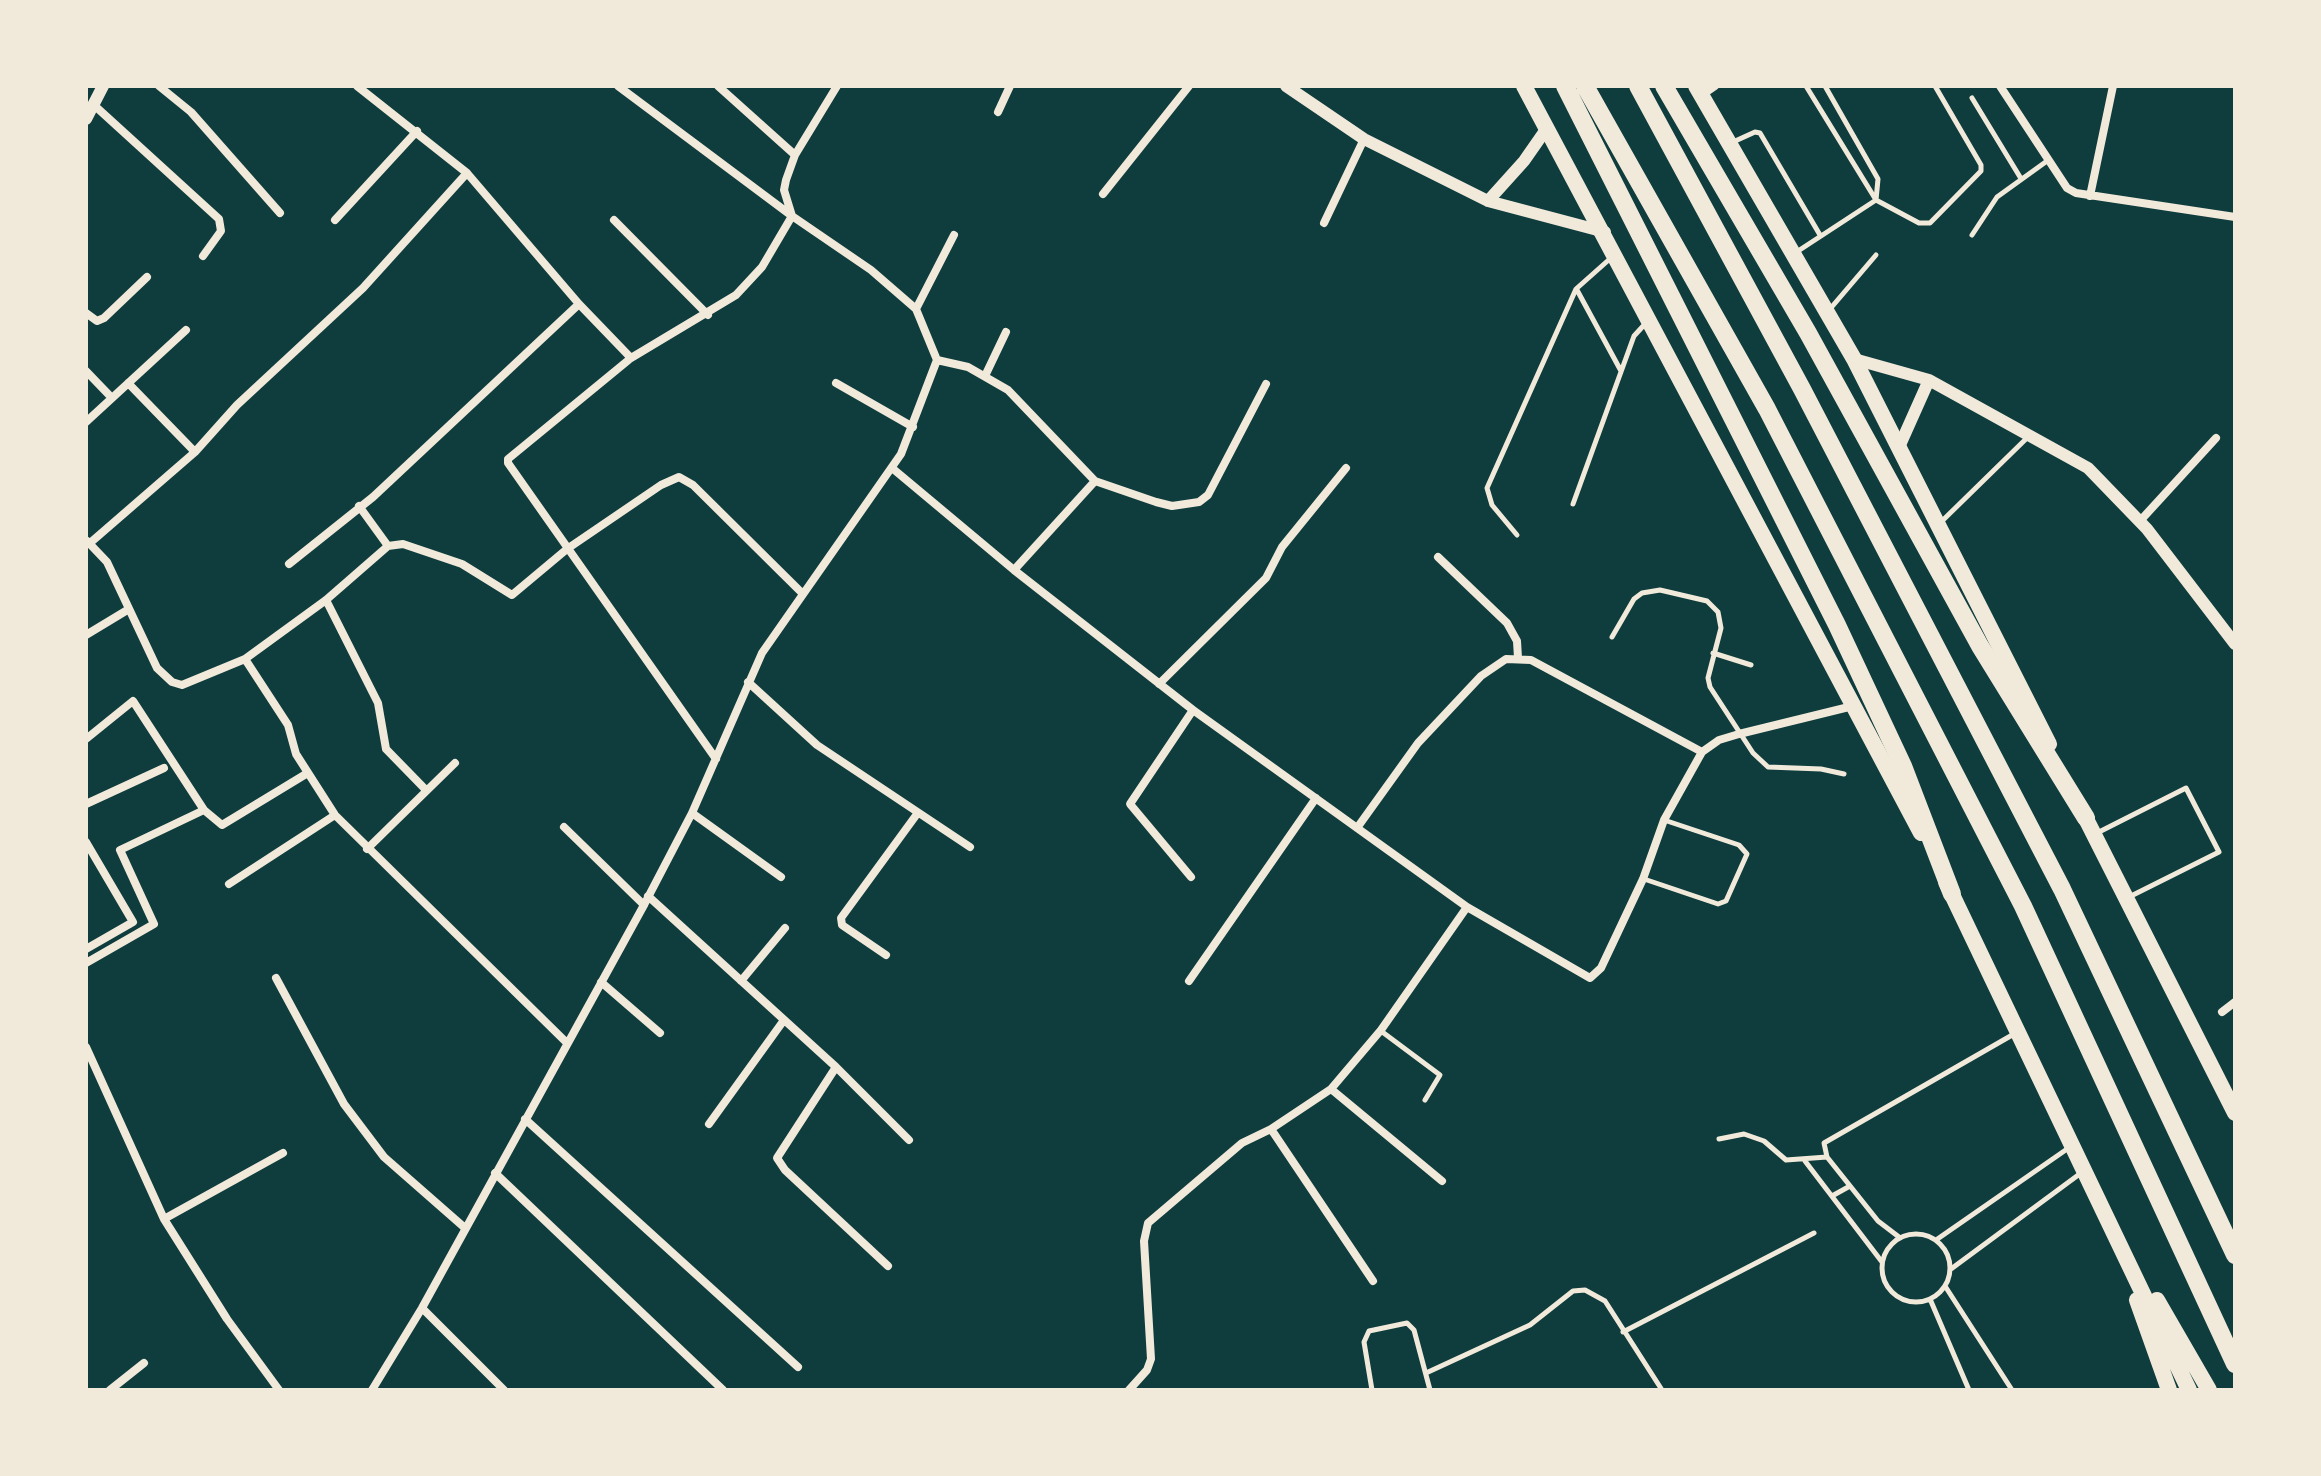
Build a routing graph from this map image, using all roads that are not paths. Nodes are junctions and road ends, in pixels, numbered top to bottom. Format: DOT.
graph roads {
  1 [pos="103,86"];
  2 [pos="159,86"];
  3 [pos="357,86"];
  4 [pos="618,86"];
  5 [pos="718,86"];
  6 [pos="837,86"];
  7 [pos="1010,86"];
  8 [pos="1189,86"];
  9 [pos="1286,86"];
  10 [pos="1524,86"];
  11 [pos="1565,86"];
  12 [pos="1585,86"];
  13 [pos="1638,86"];
  14 [pos="1664,86"];
  15 [pos="1806,86"];
  16 [pos="1825,86"];
  17 [pos="1935,86"];
  18 [pos="2000,86"];
  19 [pos="2113,86"];
  20 [pos="1704,89"];
  21 [pos="1972,98"];
  22 [pos="95,106"];
  23 [pos="998,112"];
  24 [pos="86,119"];
  25 [pos="1547,128"];
  26 [pos="417,131"];
  27 [pos="1364,139"];
  28 [pos="1730,144"];
  29 [pos="795,155"];
  30 [pos="2047,161"];
  31 [pos="467,173"];
  32 [pos="2020,177"];
  33 [pos="1103,194"];
  34 [pos="2090,196"];
  35 [pos="1876,200"];
  36 [pos="1488,201"];
  37 [pos="280,213"];
  38 [pos="792,216"];
  39 [pos="2235,217"];
  40 [pos="335,220"];
  41 [pos="614,220"];
  42 [pos="1324,223"];
  43 [pos="1605,232"];
  44 [pos="954,235"];
  45 [pos="1820,235"];
  46 [pos="1972,235"];
  47 [pos="1616,254"];
  48 [pos="1793,254"];
  49 [pos="1876,255"];
  50 [pos="203,256"];
  51 [pos="147,277"];
  52 [pos="1576,289"];
  53 [pos="579,304"];
  54 [pos="916,309"];
  55 [pos="1827,312"];
  56 [pos="86,313"];
  57 [pos="708,315"];
  58 [pos="1650,318"];
  59 [pos="186,330"];
  60 [pos="1006,332"];
  61 [pos="631,358"];
  62 [pos="1854,359"];
  63 [pos="937,360"];
  64 [pos="86,371"];
  65 [pos="1621,371"];
  66 [pos="985,376"];
  67 [pos="1929,380"];
  68 [pos="128,383"];
  69 [pos="836,383"];
  70 [pos="1266,384"];
  71 [pos="111,397"];
  72 [pos="86,422"];
  73 [pos="913,427"];
  74 [pos="2031,434"];
  75 [pos="2216,438"];
  76 [pos="1900,445"];
  77 [pos="195,452"];
  78 [pos="892,468"];
  79 [pos="1346,468"];
  80 [pos="1095,481"];
  81 [pos="1573,504"];
  82 [pos="359,506"];
  83 [pos="2140,521"];
  84 [pos="1939,524"];
  85 [pos="1517,535"];
  86 [pos="88,542"];
  87 [pos="388,546"];
  88 [pos="567,549"];
  89 [pos="1438,557"];
  90 [pos="289,564"];
  91 [pos="1014,570"];
  92 [pos="803,594"];
  93 [pos="326,600"];
  94 [pos="129,609"];
  95 [pos="86,635"];
  96 [pos="1612,637"];
  97 [pos="2235,644"];
  98 [pos="1713,653"];
  99 [pos="1518,658"];
  100 [pos="245,659"];
  101 [pos="1751,665"];
  102 [pos="748,682"];
  103 [pos="1159,684"];
  104 [pos="1856,705"];
  105 [pos="1193,710"];
  106 [pos="1739,734"];
  107 [pos="86,739"];
  108 [pos="1702,752"];
  109 [pos="716,759"];
  110 [pos="455,763"];
  111 [pos="164,768"];
  112 [pos="306,774"];
  113 [pos="1844,774"];
  114 [pos="425,789"];
  115 [pos="1316,798"];
  116 [pos="86,804"];
  117 [pos="204,810"];
  118 [pos="692,813"];
  119 [pos="917,814"];
  120 [pos="335,815"];
  121 [pos="1664,820"];
  122 [pos="2090,826"];
  123 [pos="564,827"];
  124 [pos="1357,828"];
  125 [pos="86,842"];
  126 [pos="970,847"];
  127 [pos="367,849"];
  128 [pos="781,877"];
  129 [pos="1191,877"];
  130 [pos="1643,879"];
  131 [pos="229,884"];
  132 [pos="1952,894"];
  133 [pos="2127,898"];
  134 [pos="646,901"];
  135 [pos="1467,907"];
  136 [pos="785,928"];
  137 [pos="86,949"];
  138 [pos="886,955"];
  139 [pos="86,963"];
  140 [pos="276,978"];
  141 [pos="741,981"];
  142 [pos="1189,981"];
  143 [pos="601,982"];
  144 [pos="2235,1002"];
  145 [pos="2222,1012"];
  146 [pos="784,1020"];
  147 [pos="1381,1030"];
  148 [pos="2018,1032"];
  149 [pos="660,1033"];
  150 [pos="567,1043"];
  151 [pos="86,1047"];
  152 [pos="836,1067"];
  153 [pos="1331,1089"];
  154 [pos="2230,1093"];
  155 [pos="1425,1100"];
  156 [pos="2235,1113"];
  157 [pos="525,1119"];
  158 [pos="709,1124"];
  159 [pos="2235,1127"];
  160 [pos="1271,1129"];
  161 [pos="1719,1139"];
  162 [pos="909,1140"];
  163 [pos="2073,1144"];
  164 [pos="283,1153"];
  165 [pos="1827,1157"];
  166 [pos="1805,1161"];
  167 [pos="2085,1170"];
  168 [pos="495,1173"];
  169 [pos="1442,1181"];
  170 [pos="1850,1186"];
  171 [pos="1832,1196"];
  172 [pos="164,1219"];
  173 [pos="465,1228"];
  174 [pos="2114,1231"];
  175 [pos="1814,1233"];
  176 [pos="1899,1237"];
  177 [pos="1936,1240"];
  178 [pos="2235,1255"];
  179 [pos="1882,1262"];
  180 [pos="888,1266"];
  181 [pos="1950,1270"];
  182 [pos="1373,1281"];
  183 [pos="1945,1286"];
  184 [pos="1930,1299"];
  185 [pos="422,1308"];
  186 [pos="1623,1332"];
  187 [pos="144,1363"];
  188 [pos="2235,1364"];
  189 [pos="798,1367"];
  190 [pos="1426,1373"];
  191 [pos="110,1390"];
  192 [pos="279,1390"];
  193 [pos="372,1390"];
  194 [pos="504,1390"];
  195 [pos="723,1390"];
  196 [pos="1129,1390"];
  197 [pos="1372,1390"];
  198 [pos="1430,1390"];
  199 [pos="1662,1390"];
  200 [pos="1969,1390"];
  201 [pos="2012,1390"];
  202 [pos="2169,1390"];
  203 [pos="2189,1390"];
  204 [pos="2209,1390"];
  1 -- 22 [label="street"];
  2 -- 37 [label="street"];
  3 -- 26 [label="street"];
  4 -- 38 [label="street"];
  5 -- 29 [label="street"];
  6 -- 29 [label="street"];
  7 -- 23 [label="street"];
  8 -- 33 [label="street"];
  9 -- 27 [label="street"];
  10 -- 25 [label="highway"];
  11 -- 132 [label="highway"];
  12 -- 188 [label="highway"];
  13 -- 178 [label="highway"];
  14 -- 122 [label="highway"];
  15 -- 35 [label="lane"];
  16 -- 35 [label="lane"];
  17 -- 35 [label="lane"];
  18 -- 30 [label="street"];
  19 -- 34 [label="street"];
  20 -- 28 [label="highway"];
  21 -- 32 [label="lane"];
  22 -- 24 [label="street"];
  22 -- 50 [label="street"];
  25 -- 36 [label="street"];
  25 -- 43 [label="highway"];
  26 -- 31 [label="street"];
  26 -- 40 [label="street"];
  27 -- 36 [label="street"];
  27 -- 42 [label="street"];
  28 -- 45 [label="lane"];
  28 -- 48 [label="highway"];
  29 -- 38 [label="street"];
  30 -- 32 [label="lane"];
  30 -- 34 [label="street"];
  31 -- 53 [label="street"];
  31 -- 77 [label="street"];
  32 -- 46 [label="lane"];
  34 -- 39 [label="street"];
  35 -- 45 [label="lane"];
  36 -- 43 [label="street"];
  38 -- 54 [label="street"];
  38 -- 57 [label="street"];
  41 -- 57 [label="street"];
  43 -- 47 [label="highway"];
  44 -- 54 [label="street"];
  45 -- 48 [label="lane"];
  47 -- 52 [label="lane"];
  47 -- 58 [label="highway"];
  48 -- 55 [label="highway"];
  49 -- 55 [label="lane"];
  51 -- 56 [label="street"];
  52 -- 65 [label="lane"];
  52 -- 85 [label="lane"];
  53 -- 61 [label="street"];
  53 -- 82 [label="street"];
  54 -- 63 [label="street"];
  55 -- 62 [label="highway"];
  57 -- 61 [label="street"];
  58 -- 65 [label="lane"];
  58 -- 104 [label="highway"];
  59 -- 68 [label="street"];
  60 -- 66 [label="street"];
  61 -- 88 [label="street"];
  62 -- 67 [label="street"];
  62 -- 76 [label="highway"];
  63 -- 66 [label="street"];
  63 -- 73 [label="street"];
  64 -- 71 [label="street"];
  65 -- 81 [label="lane"];
  66 -- 80 [label="street"];
  67 -- 74 [label="street"];
  67 -- 76 [label="street"];
  68 -- 71 [label="street"];
  68 -- 77 [label="street"];
  69 -- 73 [label="street"];
  70 -- 80 [label="street"];
  71 -- 72 [label="street"];
  73 -- 78 [label="street"];
  74 -- 83 [label="street"];
  74 -- 84 [label="lane"];
  75 -- 83 [label="street"];
  76 -- 84 [label="highway"];
  77 -- 86 [label="street"];
  78 -- 91 [label="street"];
  78 -- 92 [label="street"];
  79 -- 103 [label="street"];
  80 -- 91 [label="street"];
  82 -- 87 [label="street"];
  82 -- 90 [label="street"];
  83 -- 97 [label="street"];
  84 -- 122 [label="highway"];
  86 -- 94 [label="street"];
  87 -- 88 [label="street"];
  87 -- 93 [label="street"];
  88 -- 92 [label="street"];
  88 -- 109 [label="street"];
  89 -- 99 [label="street"];
  91 -- 103 [label="street"];
  92 -- 102 [label="street"];
  93 -- 100 [label="street"];
  93 -- 114 [label="street"];
  94 -- 95 [label="street"];
  94 -- 100 [label="street"];
  96 -- 98 [label="lane"];
  98 -- 101 [label="lane"];
  98 -- 106 [label="lane"];
  99 -- 108 [label="street"];
  99 -- 124 [label="street"];
  100 -- 112 [label="street"];
  102 -- 109 [label="street"];
  102 -- 119 [label="street"];
  103 -- 105 [label="street"];
  104 -- 106 [label="street"];
  104 -- 132 [label="highway"];
  105 -- 115 [label="street"];
  105 -- 129 [label="street"];
  106 -- 108 [label="street"];
  106 -- 113 [label="lane"];
  107 -- 117 [label="street"];
  108 -- 121 [label="street"];
  109 -- 118 [label="street"];
  110 -- 114 [label="street"];
  111 -- 116 [label="street"];
  112 -- 117 [label="street"];
  112 -- 120 [label="street"];
  114 -- 127 [label="street"];
  115 -- 124 [label="street"];
  115 -- 142 [label="street"];
  117 -- 139 [label="street"];
  118 -- 128 [label="street"];
  118 -- 134 [label="street"];
  119 -- 126 [label="street"];
  119 -- 138 [label="street"];
  120 -- 127 [label="street"];
  120 -- 131 [label="street"];
  121 -- 130 [label="street"];
  121 -- 130 [label="lane"];
  122 -- 133 [label="highway"];
  122 -- 133 [label="lane"];
  123 -- 134 [label="street"];
  124 -- 135 [label="street"];
  125 -- 137 [label="street"];
  127 -- 150 [label="street"];
  130 -- 135 [label="street"];
  132 -- 148 [label="highway"];
  133 -- 154 [label="highway"];
  134 -- 141 [label="street"];
  134 -- 143 [label="street"];
  135 -- 147 [label="street"];
  136 -- 141 [label="street"];
  140 -- 173 [label="street"];
  141 -- 146 [label="street"];
  143 -- 149 [label="street"];
  143 -- 150 [label="street"];
  144 -- 145 [label="street"];
  146 -- 152 [label="street"];
  146 -- 158 [label="street"];
  147 -- 153 [label="street"];
  147 -- 155 [label="lane"];
  148 -- 163 [label="highway"];
  148 -- 165 [label="lane"];
  150 -- 157 [label="street"];
  151 -- 172 [label="street"];
  152 -- 162 [label="street"];
  152 -- 180 [label="street"];
  153 -- 160 [label="street"];
  153 -- 169 [label="street"];
  154 -- 156 [label="highway"];
  154 -- 159 [label="highway"];
  157 -- 168 [label="street"];
  157 -- 189 [label="street"];
  160 -- 182 [label="street"];
  160 -- 196 [label="street"];
  161 -- 166 [label="lane"];
  163 -- 167 [label="highway"];
  163 -- 177 [label="lane"];
  164 -- 172 [label="street"];
  165 -- 166 [label="lane"];
  165 -- 170 [label="lane"];
  166 -- 171 [label="lane"];
  167 -- 174 [label="highway"];
  167 -- 181 [label="lane"];
  168 -- 173 [label="street"];
  168 -- 195 [label="street"];
  170 -- 171 [label="lane"];
  170 -- 176 [label="lane"];
  171 -- 179 [label="lane"];
  172 -- 192 [label="street"];
  173 -- 185 [label="street"];
  174 -- 202 [label="highway"];
  174 -- 203 [label="highway"];
  174 -- 204 [label="highway"];
  175 -- 186 [label="lane"];
  176 -- 177 [label="lane"];
  176 -- 179 [label="lane"];
  177 -- 181 [label="lane"];
  179 -- 184 [label="lane"];
  181 -- 183 [label="lane"];
  183 -- 184 [label="lane"];
  183 -- 201 [label="lane"];
  184 -- 200 [label="lane"];
  185 -- 193 [label="street"];
  185 -- 194 [label="street"];
  186 -- 190 [label="lane"];
  186 -- 199 [label="lane"];
  187 -- 191 [label="street"];
  190 -- 197 [label="lane"];
  190 -- 198 [label="lane"];
}
